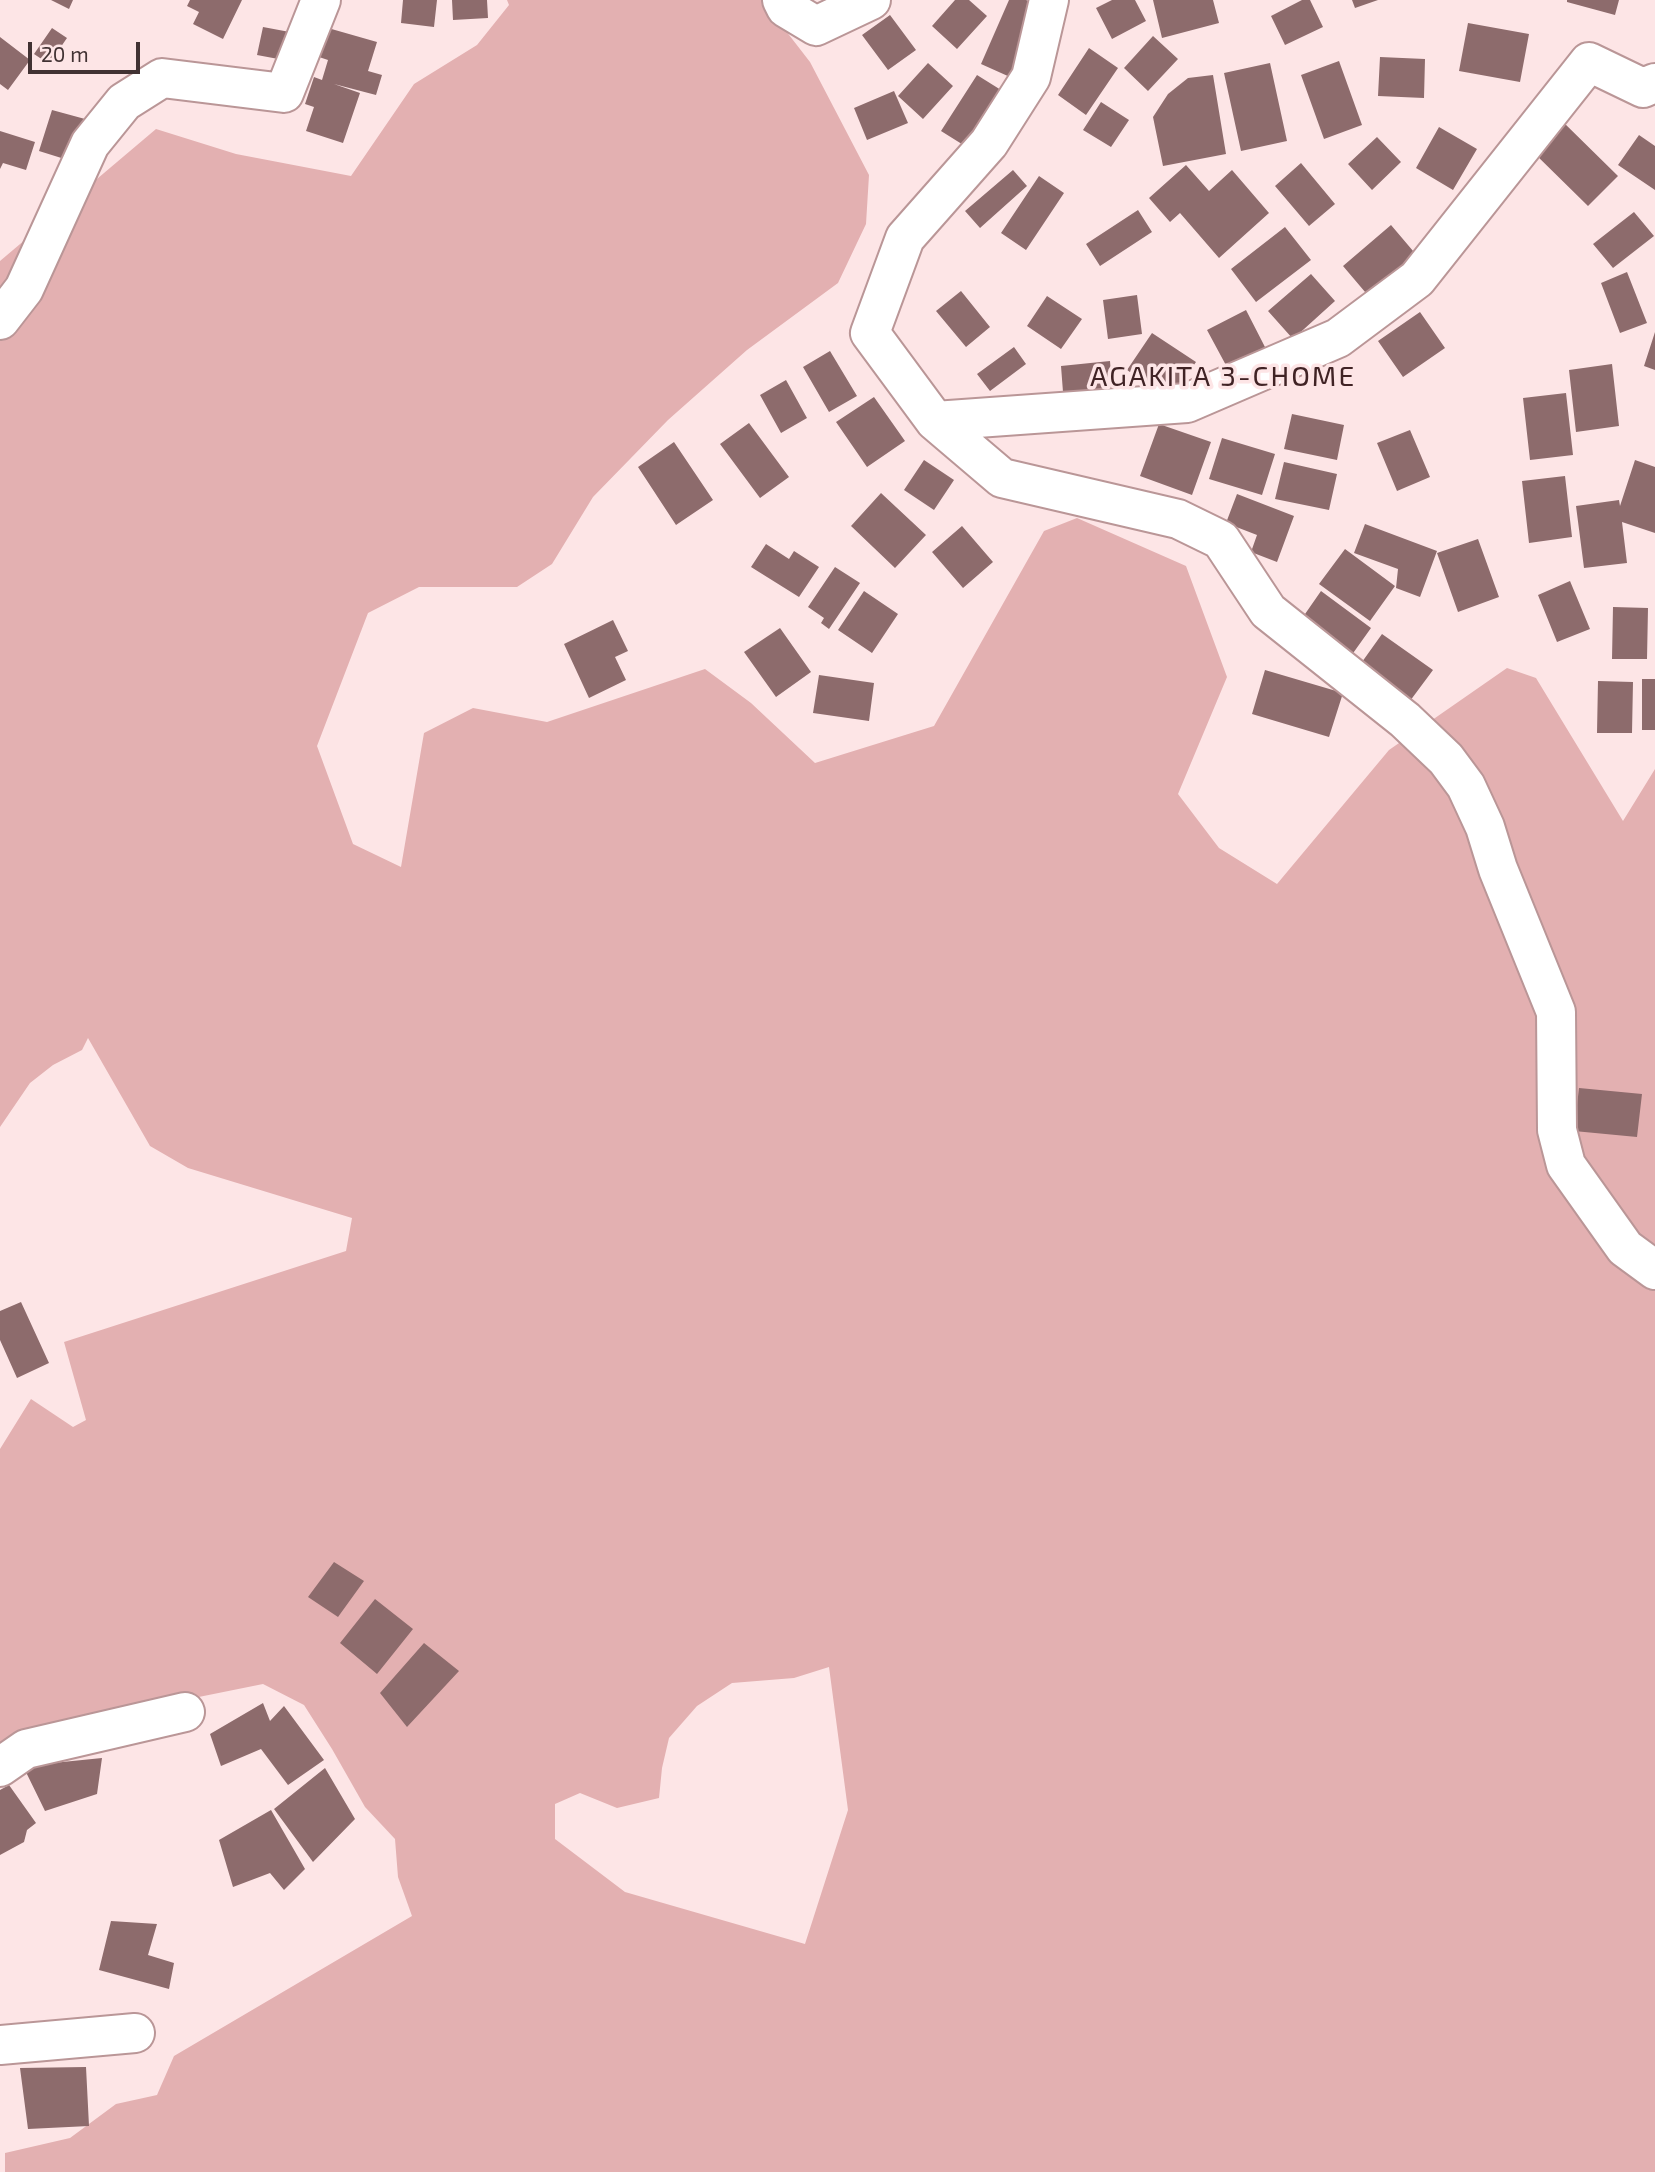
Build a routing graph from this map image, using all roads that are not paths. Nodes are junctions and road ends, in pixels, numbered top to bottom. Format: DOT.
graph roads {
  1 [pos="321,0"];
  2 [pos="871,0"];
  3 [pos="1049,0"];
  4 [pos="788,3"];
  5 [pos="1655,83"];
  6 [pos="0,320"];
  7 [pos="935,421"];
  8 [pos="1655,1270"];
  9 [pos="185,1712"];
  10 [pos="0,1767"];
  11 [pos="135,2033"];
  12 [pos="0,2045"];
  1 -- 6 [label="street"];
  2 -- 4 [label="street"];
  3 -- 7 [label="street"];
  5 -- 7 [label="street"];
  7 -- 8 [label="street"];
  9 -- 10 [label="street"];
  11 -- 12 [label="street"];
}
